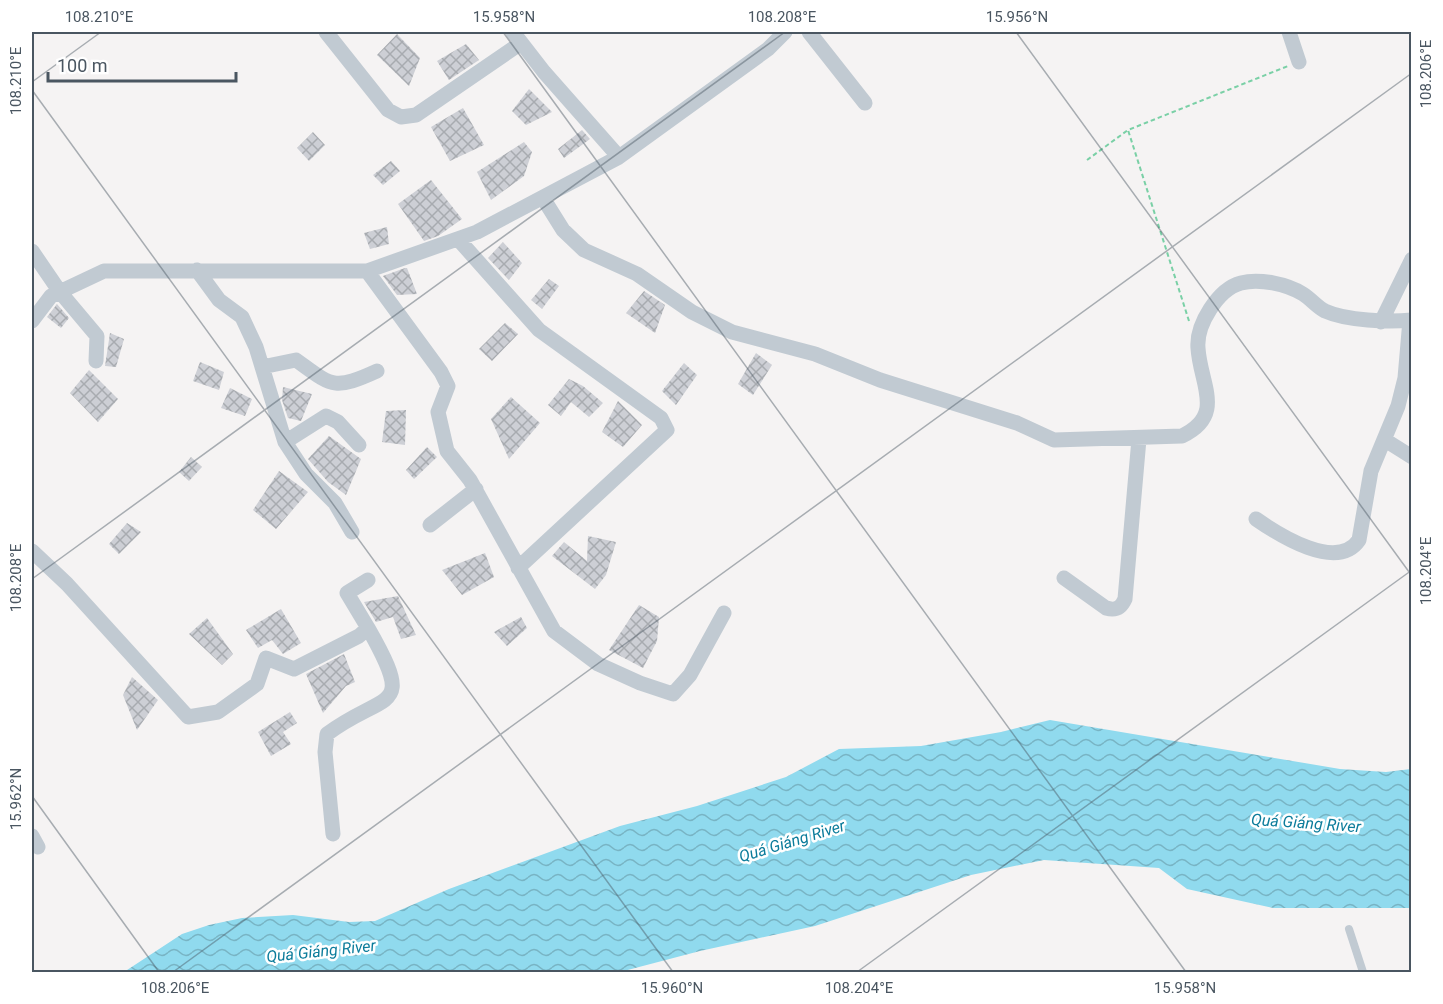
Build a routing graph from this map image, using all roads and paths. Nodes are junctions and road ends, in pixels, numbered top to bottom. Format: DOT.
graph roads {
  1 [pos="326,32"];
  2 [pos="785,32"];
  3 [pos="808,32"];
  4 [pos="1289,32"];
  5 [pos="517,37"];
  6 [pos="1299,62"];
  7 [pos="865,103"];
  8 [pos="1128,130"];
  9 [pos="619,157"];
  10 [pos="1088,160"];
  11 [pos="543,198"];
  12 [pos="459,239"];
  13 [pos="32,251"];
  14 [pos="1412,259"];
  15 [pos="197,270"];
  16 [pos="367,271"];
  17 [pos="60,292"];
  18 [pos="1411,320"];
  19 [pos="32,321"];
  20 [pos="1381,322"];
  21 [pos="1190,324"];
  22 [pos="1410,354"];
  23 [pos="96,361"];
  24 [pos="262,367"];
  25 [pos="378,371"];
  26 [pos="1139,439"];
  27 [pos="1385,440"];
  28 [pos="285,442"];
  29 [pos="359,445"];
  30 [pos="1412,457"];
  31 [pos="476,489"];
  32 [pos="1256,519"];
  33 [pos="430,525"];
  34 [pos="352,532"];
  35 [pos="32,551"];
  36 [pos="518,568"];
  37 [pos="1064,578"];
  38 [pos="368,580"];
  39 [pos="724,613"];
  40 [pos="368,628"];
  41 [pos="333,834"];
  42 [pos="1348,928"];
  43 [pos="1363,972"];
  1 -- 5 [label="street"];
  2 -- 9 [label="street"];
  3 -- 7 [label="street"];
  4 -- 6 [label="street"];
  5 -- 9 [label="street"];
  6 -- 8 [label="path"];
  8 -- 10 [label="path"];
  8 -- 21 [label="path"];
  9 -- 11 [label="street"];
  11 -- 12 [label="street"];
  11 -- 26 [label="street"];
  12 -- 16 [label="street"];
  12 -- 36 [label="street"];
  13 -- 17 [label="street"];
  14 -- 20 [label="street"];
  15 -- 16 [label="street"];
  15 -- 17 [label="street"];
  15 -- 24 [label="street"];
  16 -- 31 [label="street"];
  17 -- 19 [label="street"];
  17 -- 23 [label="street"];
  18 -- 20 [label="street"];
  18 -- 22 [label="street"];
  20 -- 26 [label="street"];
  22 -- 27 [label="street"];
  24 -- 25 [label="street"];
  24 -- 28 [label="street"];
  26 -- 37 [label="street"];
  27 -- 30 [label="street"];
  27 -- 32 [label="street"];
  28 -- 29 [label="street"];
  28 -- 34 [label="street"];
  31 -- 33 [label="street"];
  31 -- 36 [label="street"];
  35 -- 40 [label="street"];
  36 -- 39 [label="street"];
  38 -- 40 [label="street"];
  40 -- 41 [label="street"];
  42 -- 43 [label="lane"];
}
